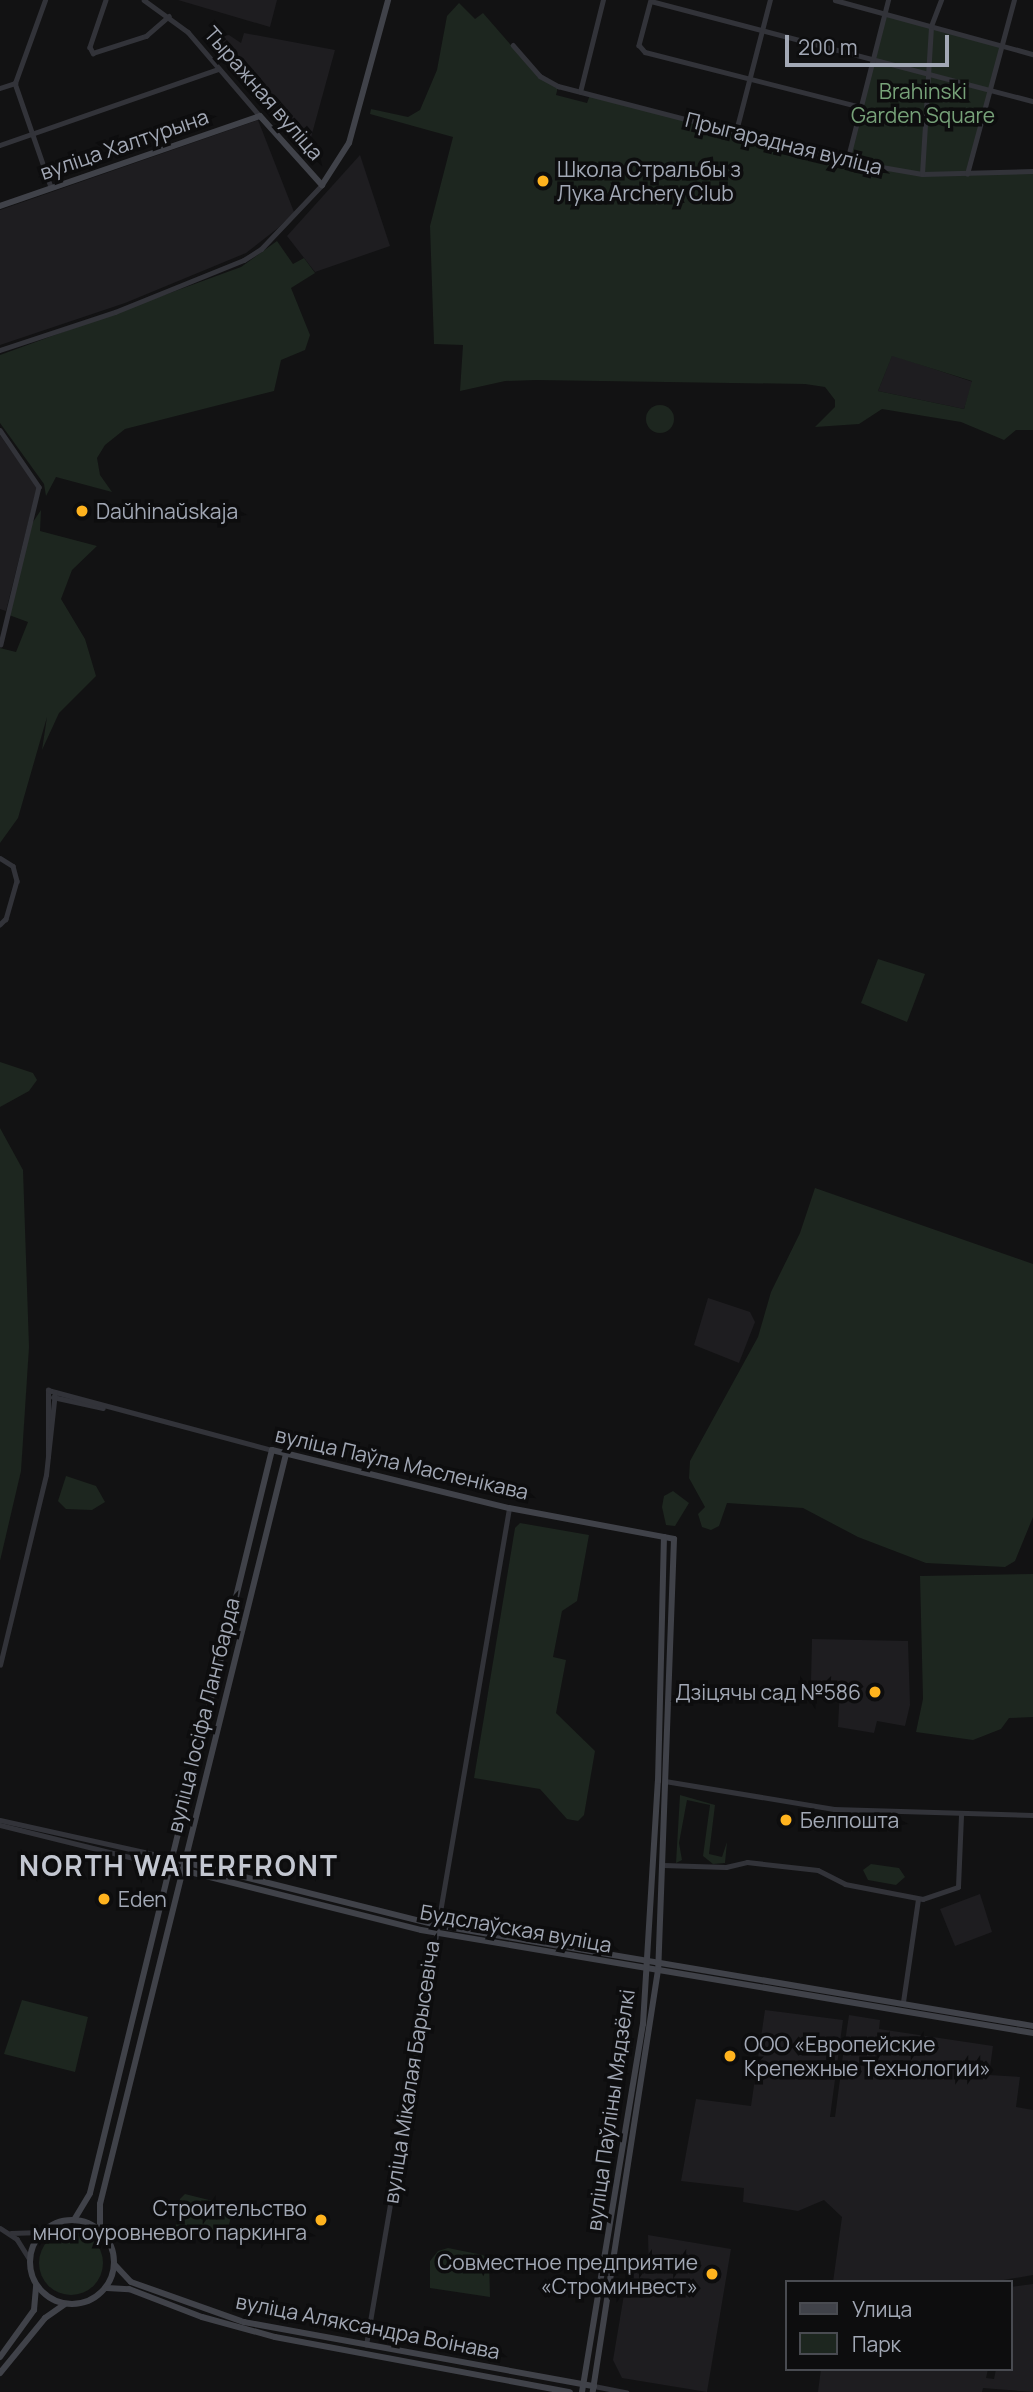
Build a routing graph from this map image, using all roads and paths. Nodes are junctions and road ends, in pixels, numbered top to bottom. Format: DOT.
graph roads {
  1 [pos="45,0"];
  2 [pos="106,0"];
  3 [pos="144,0"];
  4 [pos="388,0"];
  5 [pos="603,0"];
  6 [pos="770,0"];
  7 [pos="835,0"];
  8 [pos="888,0"];
  9 [pos="941,0"];
  10 [pos="1014,0"];
  11 [pos="651,1"];
  12 [pos="885,13"];
  13 [pos="169,16"];
  14 [pos="931,26"];
  15 [pos="763,29"];
  16 [pos="513,45"];
  17 [pos="1002,45"];
  18 [pos="1033,54"];
  19 [pos="872,59"];
  20 [pos="218,69"];
  21 [pos="928,72"];
  22 [pos="749,79"];
  23 [pos="15,83"];
  24 [pos="0,88"];
  25 [pos="989,89"];
  26 [pos="580,92"];
  27 [pos="1033,101"];
  28 [pos="860,107"];
  29 [pos="260,116"];
  30 [pos="736,131"];
  31 [pos="33,135"];
  32 [pos="0,145"];
  33 [pos="847,161"];
  34 [pos="1033,172"];
  35 [pos="922,174"];
  36 [pos="967,174"];
  37 [pos="322,185"];
  38 [pos="51,187"];
  39 [pos="0,206"];
  40 [pos="0,350"];
  41 [pos="0,430"];
  42 [pos="1,644"];
  43 [pos="0,858"];
  44 [pos="0,925"];
  45 [pos="55,1395"];
  46 [pos="272,1450"];
  47 [pos="286,1454"];
  48 [pos="48,1457"];
  49 [pos="509,1508"];
  50 [pos="663,1537"];
  51 [pos="674,1539"];
  52 [pos="0,1665"];
  53 [pos="662,1781"];
  54 [pos="961,1815"];
  55 [pos="1033,1815"];
  56 [pos="0,1822"];
  57 [pos="171,1862"];
  58 [pos="184,1862"];
  59 [pos="663,1866"];
  60 [pos="182,1870"];
  61 [pos="918,1899"];
  62 [pos="436,1925"];
  63 [pos="434,1933"];
  64 [pos="648,1961"];
  65 [pos="659,1962"];
  66 [pos="648,1969"];
  67 [pos="658,1970"];
  68 [pos="903,2003"];
  69 [pos="1033,2026"];
  70 [pos="1033,2033"];
  71 [pos="74,2220"];
  72 [pos="0,2228"];
  73 [pos="100,2229"];
  74 [pos="41,2232"];
  75 [pos="10,2233"];
  76 [pos="30,2260"];
  77 [pos="115,2265"];
  78 [pos="36,2284"];
  79 [pos="107,2288"];
  80 [pos="66,2304"];
  81 [pos="366,2346"];
  82 [pos="392,2355"];
  83 [pos="0,2357"];
  84 [pos="0,2373"];
  85 [pos="583,2384"];
  86 [pos="593,2389"];
  87 [pos="570,2392"];
  88 [pos="582,2392"];
  89 [pos="626,2392"];
  1 -- 23 [label="street"];
  2 -- 13 [label="street"];
  3 -- 13 [label="street, Тыражная вуліца"];
  4 -- 37 [label="street"];
  5 -- 26 [label="street"];
  6 -- 15 [label="street"];
  7 -- 12 [label="street"];
  8 -- 12 [label="street"];
  9 -- 14 [label="street"];
  10 -- 17 [label="street"];
  11 -- 15 [label="street"];
  11 -- 22 [label="street"];
  12 -- 14 [label="street"];
  12 -- 19 [label="street"];
  13 -- 20 [label="street, Тыражная вуліца"];
  14 -- 17 [label="street"];
  14 -- 21 [label="street"];
  15 -- 19 [label="street"];
  15 -- 22 [label="street"];
  16 -- 26 [label="street, Прыгарадная вуліца"];
  17 -- 18 [label="street"];
  17 -- 25 [label="street"];
  19 -- 21 [label="street"];
  19 -- 28 [label="street"];
  20 -- 29 [label="street, Тыражная вуліца"];
  20 -- 31 [label="street"];
  21 -- 25 [label="street"];
  21 -- 35 [label="street"];
  22 -- 28 [label="street"];
  22 -- 30 [label="street"];
  23 -- 24 [label="street"];
  23 -- 31 [label="street"];
  25 -- 27 [label="street"];
  25 -- 36 [label="street"];
  26 -- 30 [label="street, Прыгарадная вуліца"];
  28 -- 33 [label="street"];
  29 -- 37 [label="street, Тыражная вуліца"];
  29 -- 38 [label="street, вуліца Халтурына"];
  30 -- 33 [label="street, Прыгарадная вуліца"];
  31 -- 32 [label="street"];
  31 -- 38 [label="street"];
  33 -- 35 [label="street, Прыгарадная вуліца"];
  34 -- 36 [label="street, Прыгарадная вуліца"];
  35 -- 36 [label="street, Прыгарадная вуліца"];
  37 -- 40 [label="street"];
  38 -- 39 [label="street, вуліца Халтурына"];
  41 -- 42 [label="street"];
  43 -- 44 [label="street"];
  45 -- 46 [label="street, вуліца Паўла Масленікава"];
  45 -- 48 [label="street"];
  45 -- 48 [label="street, вуліца Паўла Масленікава"];
  46 -- 47 [label="street, вуліца Паўла Масленікава"];
  46 -- 57 [label="street, вуліца Іосіфа Лангбарда"];
  47 -- 49 [label="street, вуліца Паўла Масленікава"];
  47 -- 58 [label="street, вуліца Іосіфа Лангбарда"];
  48 -- 52 [label="street"];
  49 -- 50 [label="street, вуліца Паўла Масленікава"];
  49 -- 62 [label="street, вуліца Мікалая Барысевіча"];
  50 -- 51 [label="street, вуліца Паўла Масленікава"];
  50 -- 53 [label="street, вуліца Паўліны Мядзёлкі"];
  51 -- 53 [label="street, вуліца Паўліны Мядзёлкі"];
  53 -- 54 [label="street"];
  53 -- 59 [label="street, вуліца Паўліны Мядзёлкі"];
  53 -- 64 [label="street, вуліца Паўліны Мядзёлкі"];
  54 -- 55 [label="street"];
  54 -- 61 [label="street"];
  56 -- 57 [label="street, Будслаўская вуліца"];
  57 -- 58 [label="street, Будслаўская вуліца"];
  57 -- 60 [label="street, Будслаўская вуліца"];
  57 -- 71 [label="street, вуліца Іосіфа Лангбарда"];
  58 -- 60 [label="street, вуліца Іосіфа Лангбарда"];
  58 -- 62 [label="street, Будслаўская вуліца"];
  59 -- 61 [label="street"];
  59 -- 65 [label="street, вуліца Паўліны Мядзёлкі"];
  60 -- 63 [label="street, Будслаўская вуліца"];
  60 -- 73 [label="street, вуліца Іосіфа Лангбарда"];
  61 -- 68 [label="street"];
  62 -- 63 [label="street, вуліца Мікалая Барысевіча"];
  62 -- 64 [label="street, Будслаўская вуліца"];
  63 -- 66 [label="street, Будслаўская вуліца"];
  63 -- 81 [label="street, вуліца Мікалая Барысевіча"];
  64 -- 65 [label="street, Будслаўская вуліца"];
  64 -- 66 [label="street, вуліца Паўліны Мядзёлкі"];
  65 -- 67 [label="street, вуліца Паўліны Мядзёлкі"];
  65 -- 68 [label="street, Будслаўская вуліца"];
  66 -- 67 [label="street, Будслаўская вуліца"];
  66 -- 85 [label="street, вуліца Паўліны Мядзёлкі"];
  67 -- 70 [label="street, Будслаўская вуліца"];
  67 -- 86 [label="street, вуліца Паўліны Мядзёлкі"];
  68 -- 69 [label="street, Будслаўская вуліца"];
  71 -- 73 [label="street"];
  71 -- 74 [label="street"];
  72 -- 75 [label="street"];
  73 -- 77 [label="street"];
  74 -- 75 [label="street"];
  74 -- 76 [label="street"];
  75 -- 76 [label="street"];
  76 -- 78 [label="street"];
  77 -- 79 [label="street"];
  77 -- 81 [label="street, вуліца Аляксандра Воінава"];
  78 -- 80 [label="street"];
  78 -- 83 [label="street"];
  79 -- 80 [label="street"];
  79 -- 82 [label="street, вуліца Аляксандра Воінава"];
  80 -- 84 [label="street"];
  81 -- 82 [label="street, вуліца Аляксандра Воінава"];
  82 -- 85 [label="street, вуліца Аляксандра Воінава"];
  82 -- 87 [label="street, вуліца Аляксандра Воінава"];
  85 -- 86 [label="street, вуліца Аляксандра Воінава"];
  85 -- 88 [label="street, вуліца Паўліны Мядзёлкі"];
  86 -- 89 [label="street, вуліца Аляксандра Воінава"];
}
